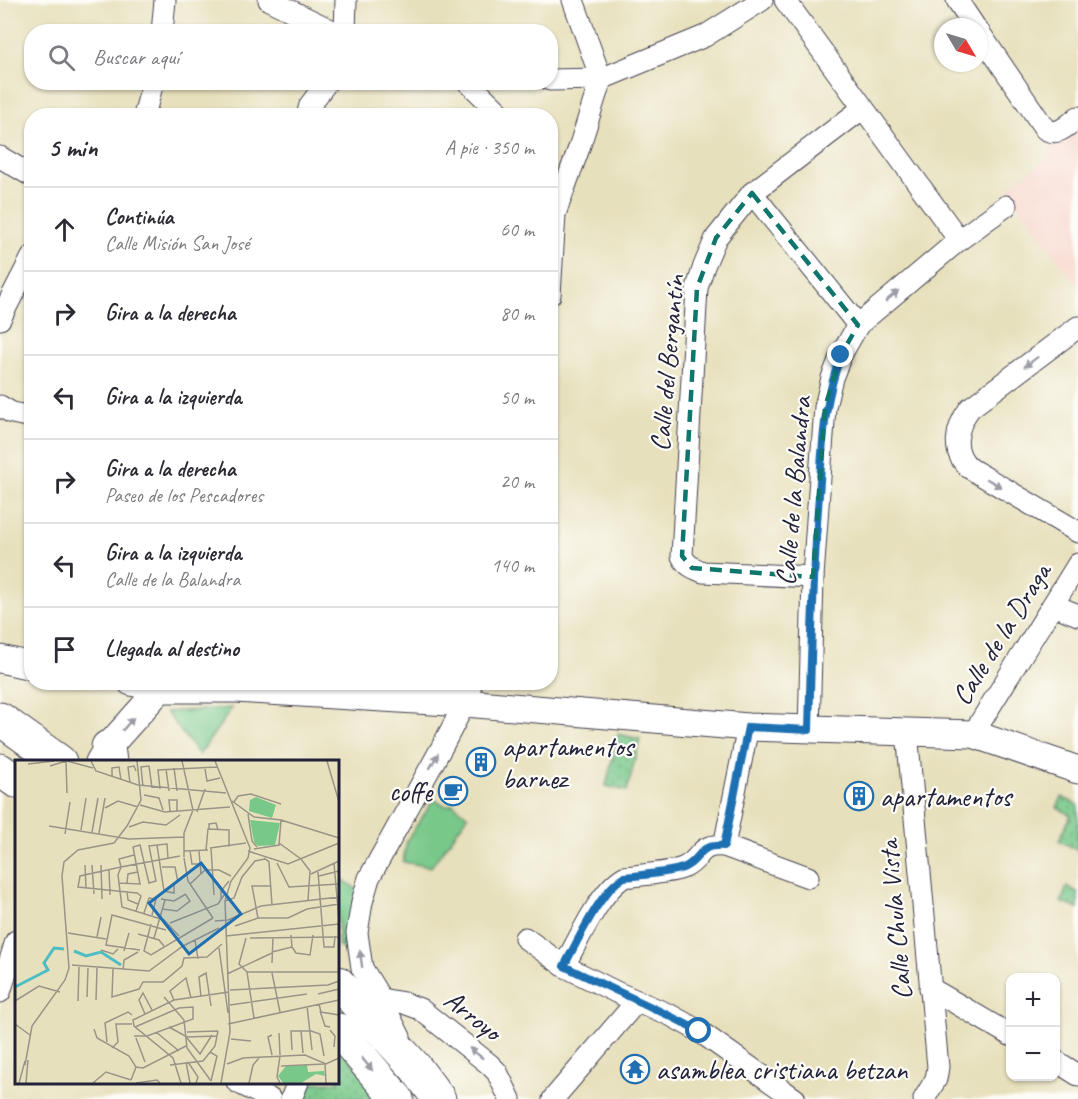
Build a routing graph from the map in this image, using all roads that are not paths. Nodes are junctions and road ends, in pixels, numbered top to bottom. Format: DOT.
graph roads {
  1 [pos="165,0"];
  2 [pos="269,0"];
  3 [pos="346,0"];
  4 [pos="573,0"];
  5 [pos="762,0"];
  6 [pos="785,0"];
  7 [pos="957,0"];
  8 [pos="969,18"];
  9 [pos="163,24"];
  10 [pos="318,24"];
  11 [pos="345,24"];
  12 [pos="988,45"];
  13 [pos="601,79"];
  14 [pos="558,80"];
  15 [pos="151,90"];
  16 [pos="321,90"];
  17 [pos="476,90"];
  18 [pos="146,108"];
  19 [pos="309,108"];
  20 [pos="495,108"];
  21 [pos="863,108"];
  22 [pos="1078,117"];
  23 [pos="0,157"];
  24 [pos="24,171"];
  25 [pos="558,193"];
  26 [pos="752,193"];
  27 [pos="1006,206"];
  28 [pos="959,240"];
  29 [pos="24,272"];
  30 [pos="0,319"];
  31 [pos="858,325"];
  32 [pos="1078,327"];
  33 [pos="0,406"];
  34 [pos="24,415"];
  35 [pos="1078,532"];
  36 [pos="1078,564"];
  37 [pos="813,577"];
  38 [pos="1053,605"];
  39 [pos="1078,615"];
  40 [pos="0,659"];
  41 [pos="24,664"];
  42 [pos="158,690"];
  43 [pos="369,690"];
  44 [pos="469,693"];
  45 [pos="0,719"];
  46 [pos="748,727"];
  47 [pos="809,730"];
  48 [pos="907,732"];
  49 [pos="973,734"];
  50 [pos="106,757"];
  51 [pos="57,760"];
  52 [pos="0,770"];
  53 [pos="1078,770"];
  54 [pos="15,781"];
  55 [pos="724,846"];
  56 [pos="808,877"];
  57 [pos="525,938"];
  58 [pos="15,944"];
  59 [pos="564,966"];
  60 [pos="339,985"];
  61 [pos="930,988"];
  62 [pos="0,993"];
  63 [pos="381,999"];
  64 [pos="637,1001"];
  65 [pos="339,1031"];
  66 [pos="1006,1032"];
  67 [pos="415,1067"];
  68 [pos="239,1084"];
  69 [pos="298,1084"];
  70 [pos="270,1099"];
  71 [pos="291,1099"];
  72 [pos="397,1099"];
  73 [pos="439,1099"];
  74 [pos="510,1099"];
  75 [pos="553,1099"];
  76 [pos="795,1099"];
  77 [pos="924,1099"];
  1 -- 9 [label="street"];
  2 -- 10 [label="street"];
  3 -- 11 [label="street"];
  4 -- 13 [label="street"];
  5 -- 13 [label="street"];
  6 -- 21 [label="street"];
  7 -- 8 [label="street"];
  12 -- 22 [label="street"];
  13 -- 14 [label="street"];
  13 -- 25 [label="street"];
  15 -- 18 [label="street"];
  16 -- 19 [label="street"];
  17 -- 20 [label="street"];
  21 -- 26 [label="street, Calle del Bergantín"];
  21 -- 28 [label="street"];
  23 -- 24 [label="street"];
  26 -- 31 [label="street"];
  26 -- 37 [label="street, Calle del Bergantín"];
  27 -- 28 [label="street, Calle de la Balandra"];
  31 -- 28 [label="street, Calle de la Balandra, one-way"];
  29 -- 30 [label="street"];
  31 -- 37 [label="street, Calle de la Balandra"];
  32 -- 35 [label="street, one-way"];
  33 -- 34 [label="street"];
  36 -- 38 [label="street, Calle de la Draga"];
  37 -- 47 [label="street, Calle de la Balandra"];
  38 -- 39 [label="street"];
  38 -- 49 [label="street, Calle de la Draga"];
  40 -- 41 [label="street"];
  50 -- 42 [label="street, one-way"];
  43 -- 44 [label="street"];
  44 -- 46 [label="street"];
  63 -- 44 [label="street, one-way"];
  45 -- 51 [label="main road"];
  46 -- 47 [label="street"];
  46 -- 55 [label="street"];
  47 -- 48 [label="street"];
  48 -- 49 [label="street"];
  48 -- 61 [label="street, Calle Chula Vista"];
  49 -- 53 [label="street"];
  52 -- 54 [label="main road"];
  55 -- 56 [label="street"];
  55 -- 59 [label="street"];
  57 -- 59 [label="street"];
  58 -- 62 [label="street"];
  59 -- 64 [label="street"];
  60 -- 67 [label="main road"];
  61 -- 66 [label="street"];
  61 -- 77 [label="street, Calle Chula Vista"];
  63 -- 67 [label="street"];
  74 -- 63 [label="street, Arroyo, one-way"];
  64 -- 75 [label="street"];
  64 -- 76 [label="street"];
  65 -- 72 [label="main road, one-way"];
  67 -- 73 [label="main road"];
  68 -- 70 [label="street"];
  69 -- 71 [label="street"];
}
